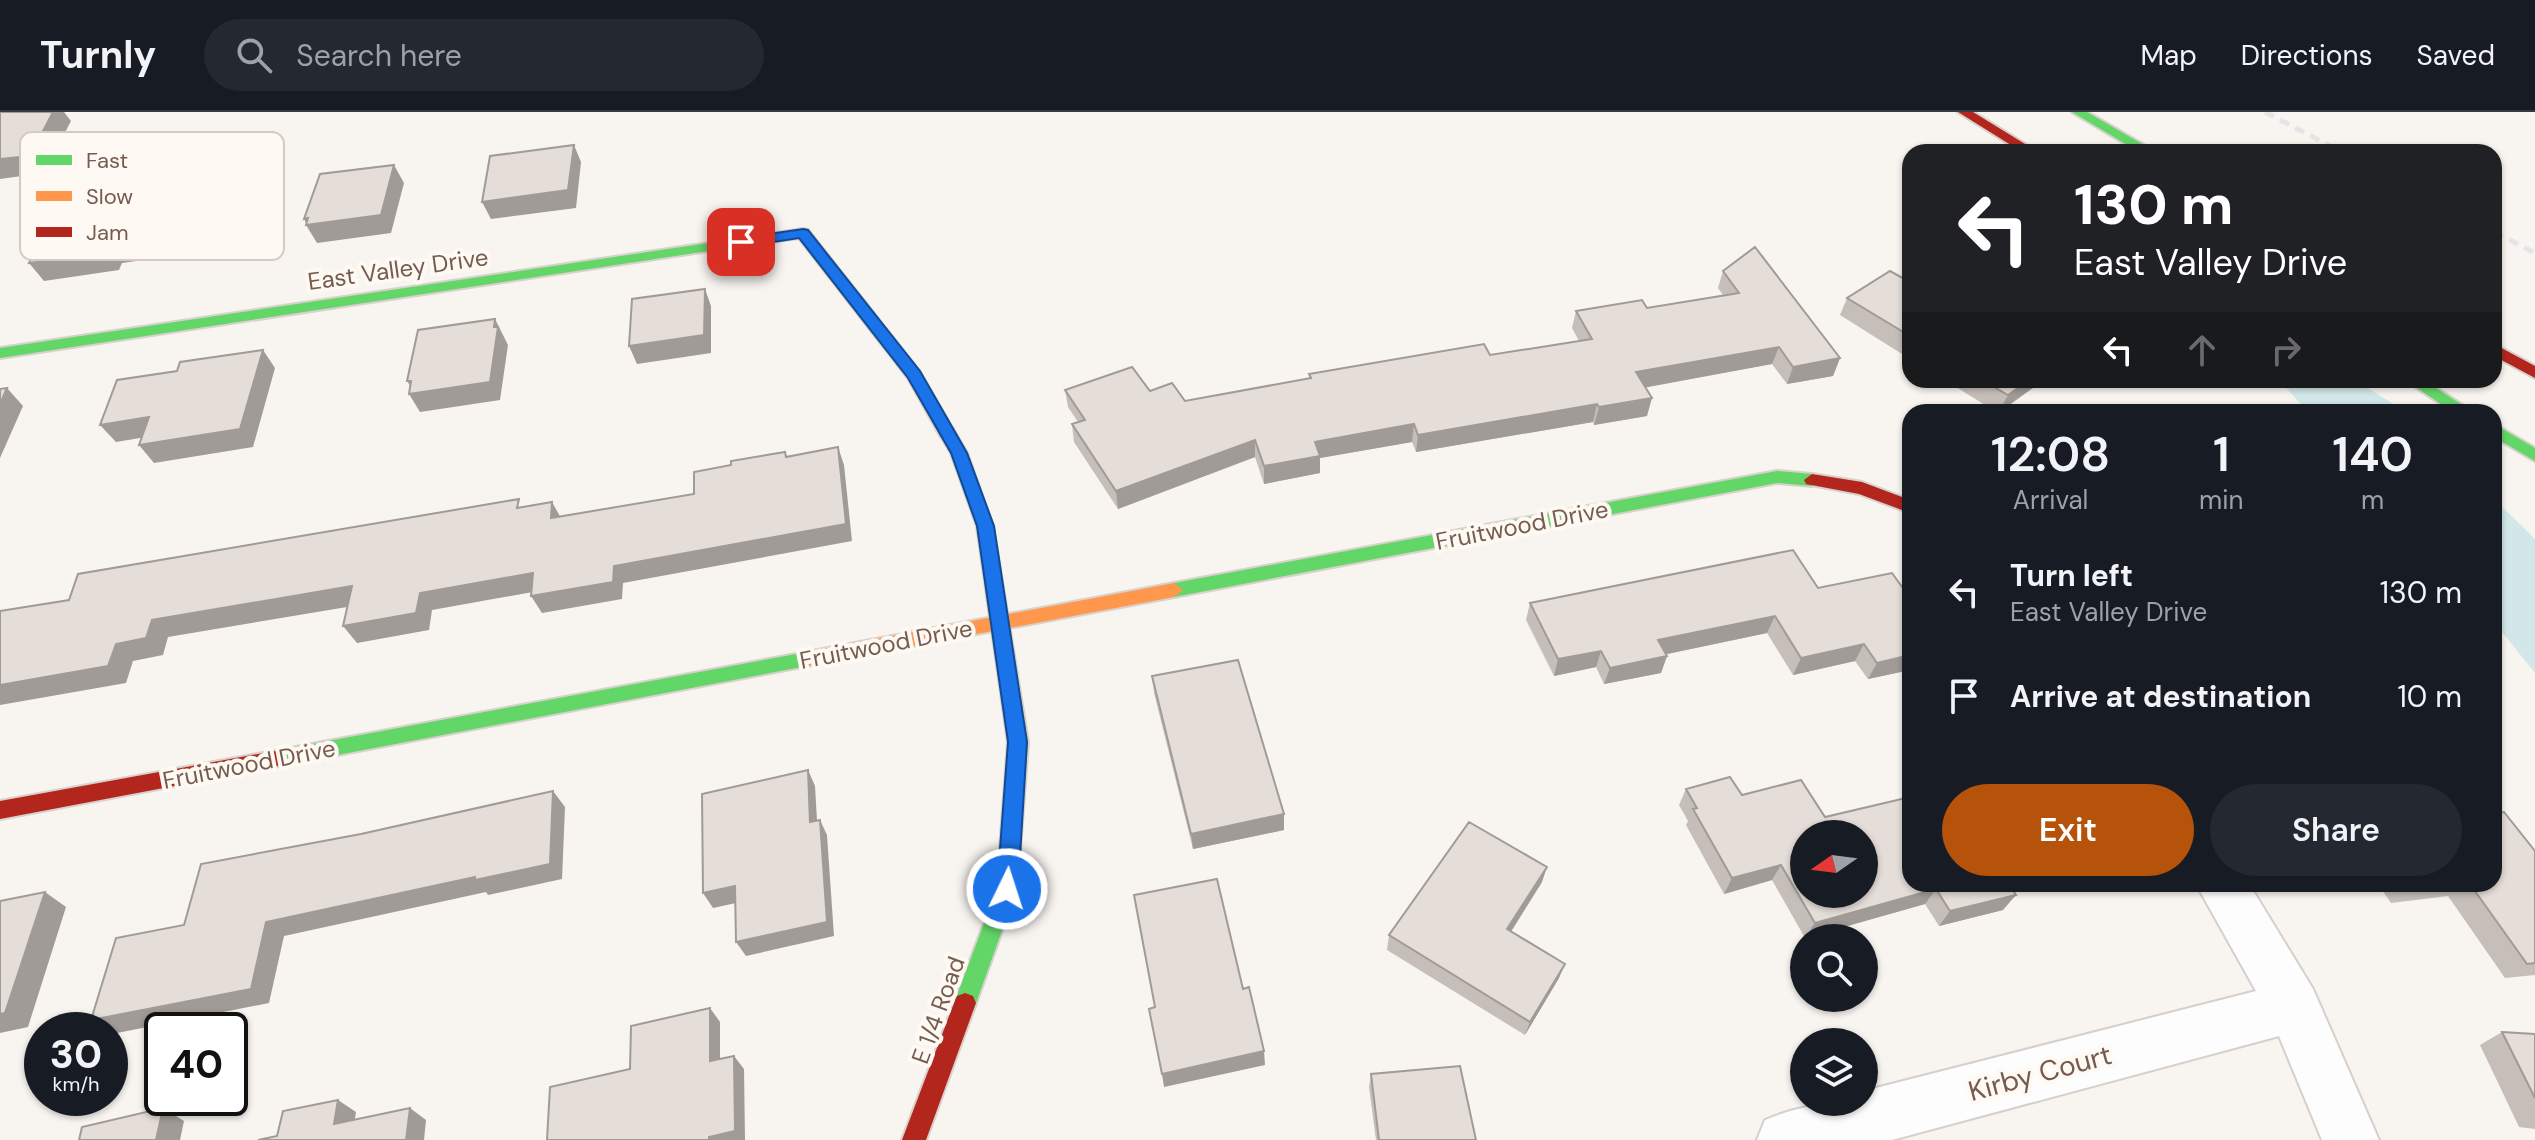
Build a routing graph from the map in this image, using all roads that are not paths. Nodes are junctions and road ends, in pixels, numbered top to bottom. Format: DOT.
graph roads {
  1 [pos="1964,112"];
  2 [pos="2078,112"];
  3 [pos="2018,144"];
  4 [pos="2135,144"];
  5 [pos="803,233"];
  6 [pos="0,353"];
  7 [pos="2502,354"];
  8 [pos="2535,373"];
  9 [pos="2426,388"];
  10 [pos="2452,404"];
  11 [pos="2502,435"];
  12 [pos="2535,455"];
  13 [pos="1902,502"];
  14 [pos="1001,622"];
  15 [pos="0,810"];
  16 [pos="2226,892"];
  17 [pos="2294,1007"];
  18 [pos="914,1140"];
  19 [pos="1785,1140"];
  20 [pos="2351,1140"];
  1 -- 3 [label="street"];
  2 -- 4 [label="street"];
  5 -- 6 [label="street, East Valley Drive"];
  5 -- 14 [label="street, E 1/4 Road"];
  7 -- 8 [label="street"];
  9 -- 10 [label="street"];
  11 -- 12 [label="street"];
  13 -- 14 [label="street, Fruitwood Drive"];
  14 -- 15 [label="street, Fruitwood Drive"];
  14 -- 18 [label="street, E 1/4 Road"];
  16 -- 17 [label="street"];
  17 -- 19 [label="street, Kirby Court"];
  17 -- 20 [label="street"];
}
